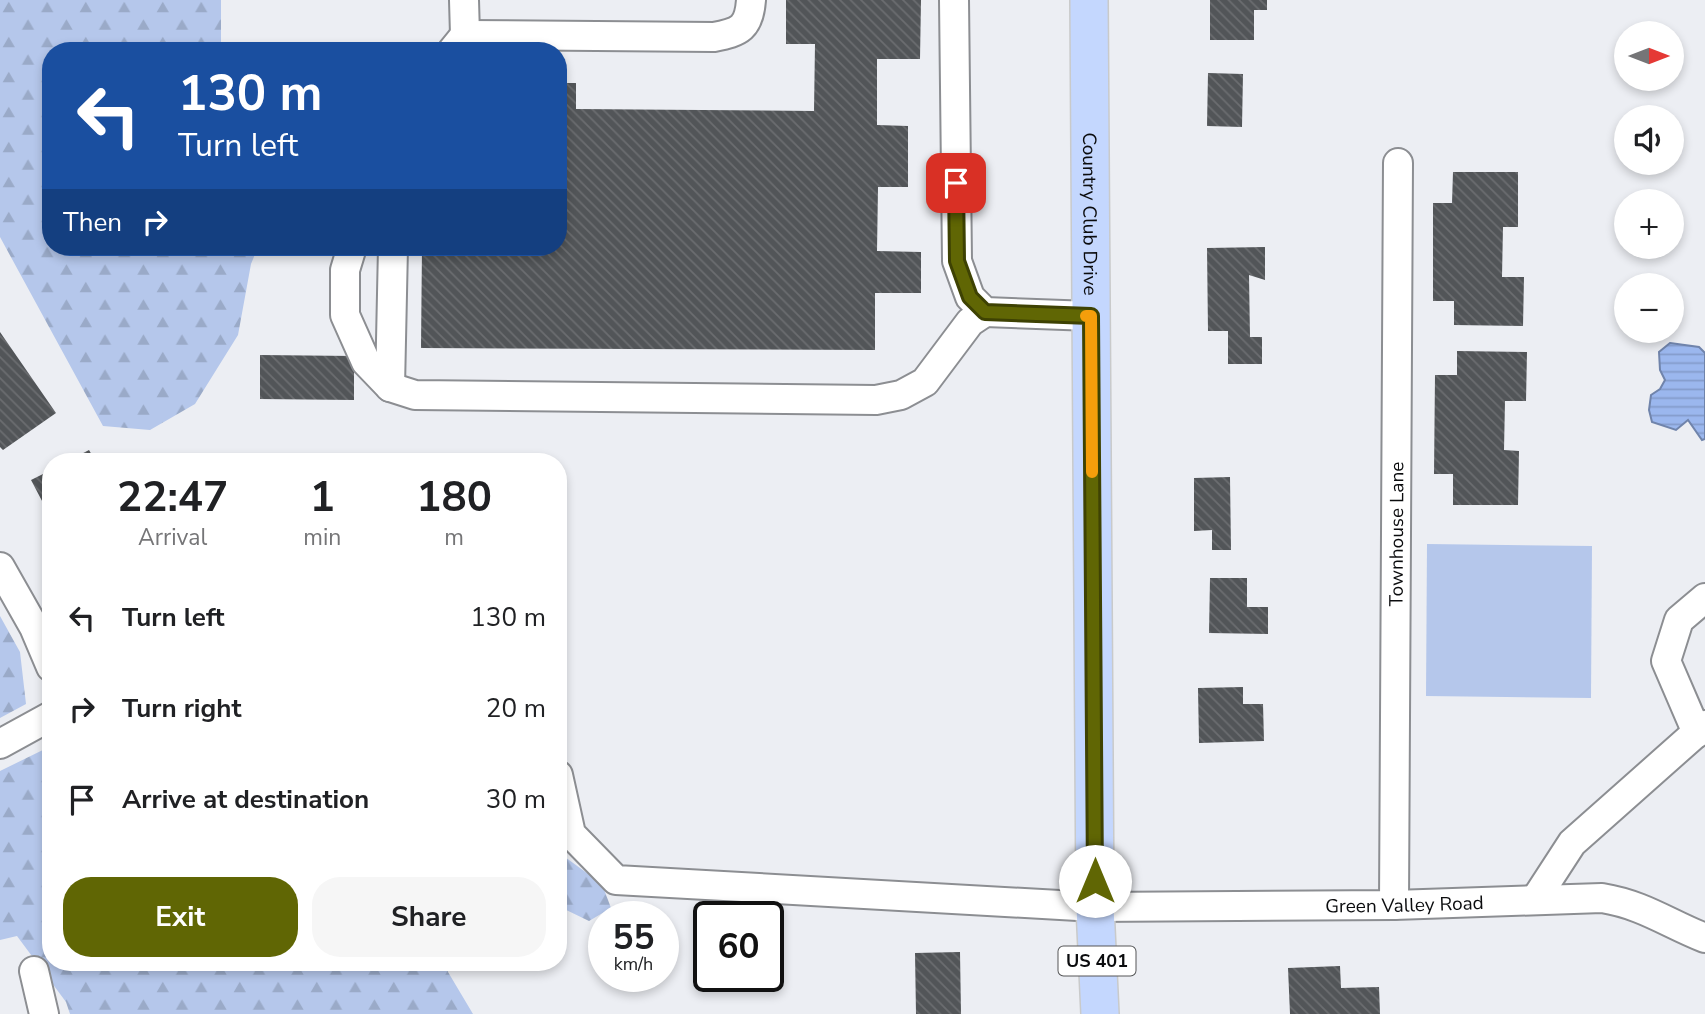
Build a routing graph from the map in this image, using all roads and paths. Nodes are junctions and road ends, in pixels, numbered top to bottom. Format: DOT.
graph roads {
  1 [pos="464,0"];
  2 [pos="751,0"];
  3 [pos="954,0"];
  4 [pos="1089,0"];
  5 [pos="458,42"];
  6 [pos="501,42"];
  7 [pos="1398,163"];
  8 [pos="349,256"];
  9 [pos="393,256"];
  10 [pos="985,312"];
  11 [pos="1091,316"];
  12 [pos="390,387"];
  13 [pos="0,566"];
  14 [pos="1705,598"];
  15 [pos="42,646"];
  16 [pos="42,721"];
  17 [pos="1701,729"];
  18 [pos="0,744"];
  19 [pos="567,816"];
  20 [pos="1535,900"];
  21 [pos="1394,905"];
  22 [pos="1095,907"];
  23 [pos="1705,937"];
  24 [pos="34,971"];
  25 [pos="44,1014"];
  26 [pos="1100,1014"];
  1 -- 5 [label="street"];
  2 -- 6 [label="street"];
  3 -- 10 [label="street"];
  4 -- 11 [label="main road, Country Club Drive / US 401"];
  7 -- 21 [label="street, Townhouse Lane"];
  8 -- 12 [label="street"];
  9 -- 12 [label="street"];
  10 -- 11 [label="street"];
  10 -- 12 [label="street"];
  11 -- 22 [label="main road, Country Club Drive / US 401"];
  13 -- 15 [label="street"];
  14 -- 17 [label="street"];
  16 -- 18 [label="street"];
  17 -- 20 [label="street"];
  19 -- 22 [label="street, Green Valley Road"];
  20 -- 21 [label="street, Green Valley Road"];
  20 -- 23 [label="street, Green Valley Road"];
  21 -- 22 [label="street, Green Valley Road"];
  22 -- 26 [label="main road, Country Club Drive / US 401"];
  24 -- 25 [label="street"];
}
